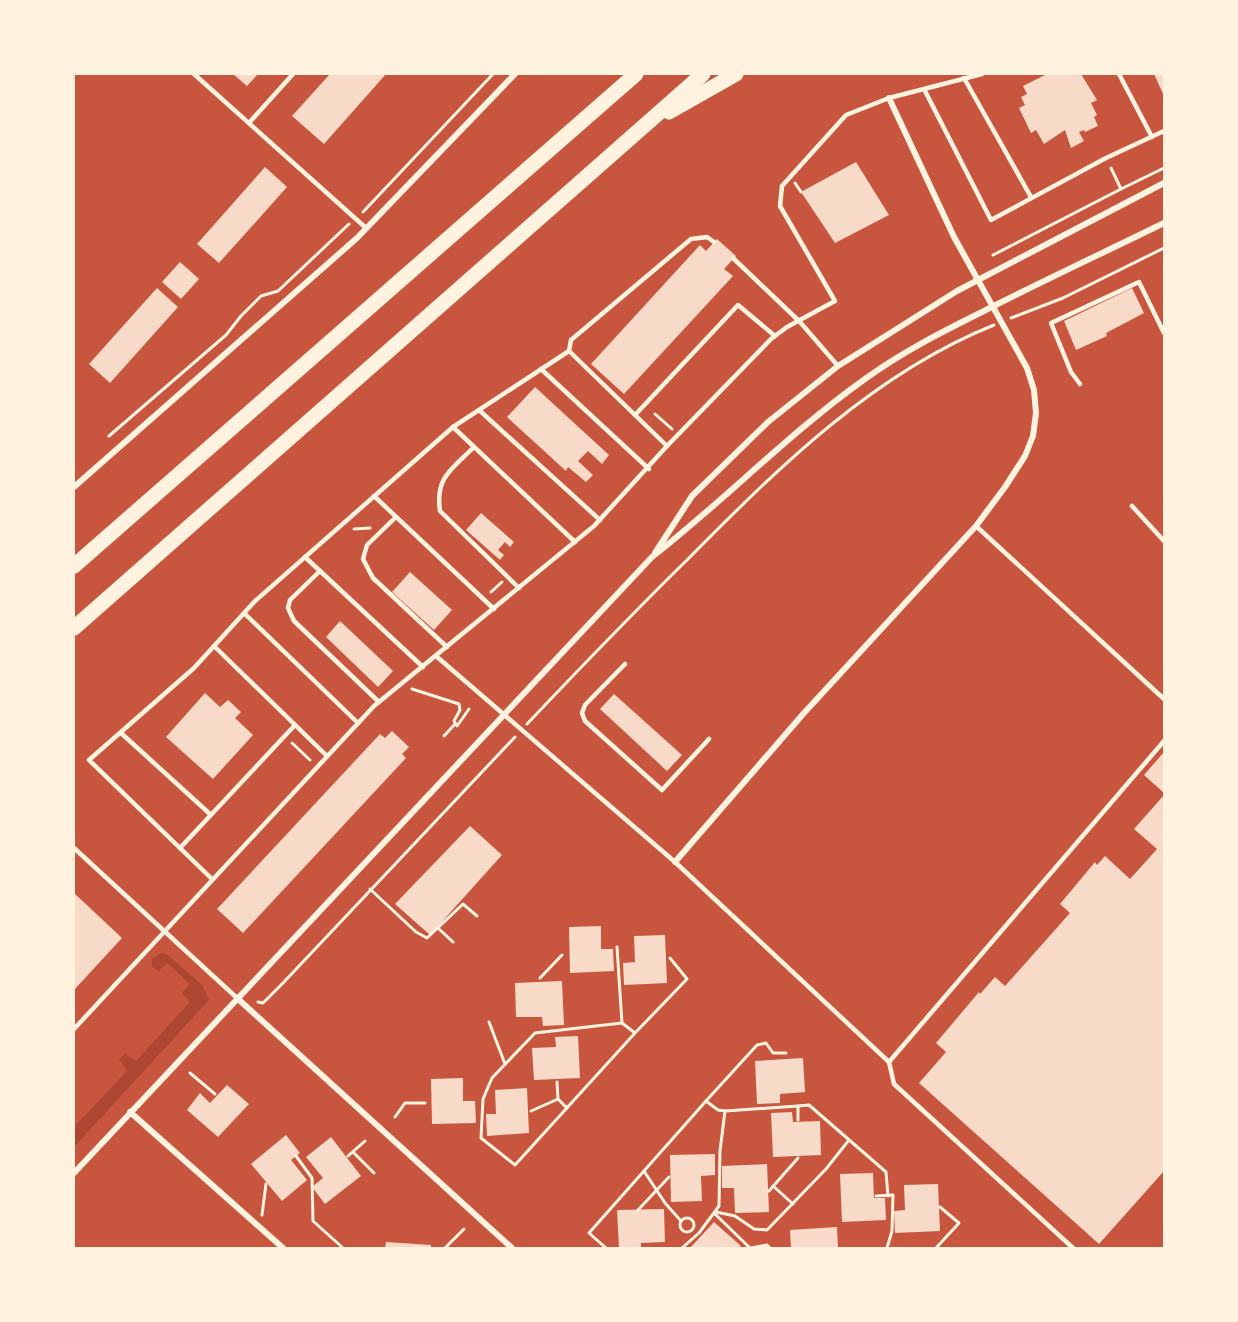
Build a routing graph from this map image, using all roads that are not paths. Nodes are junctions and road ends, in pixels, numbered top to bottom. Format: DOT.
graph roads {
  1 [pos="194,74"];
  2 [pos="293,74"];
  3 [pos="515,74"];
  4 [pos="625,74"];
  5 [pos="636,74"];
  6 [pos="703,74"];
  7 [pos="736,74"];
  8 [pos="982,74"];
  9 [pos="1119,74"];
  10 [pos="964,78"];
  11 [pos="924,88"];
  12 [pos="889,98"];
  13 [pos="249,123"];
  14 [pos="579,123"];
  15 [pos="638,131"];
  16 [pos="1164,131"];
  17 [pos="1152,137"];
  18 [pos="1164,183"];
  19 [pos="1031,197"];
  20 [pos="1164,223"];
  21 [pos="366,228"];
  22 [pos="714,242"];
  23 [pos="734,259"];
  24 [pos="979,279"];
  25 [pos="993,307"];
  26 [pos="800,322"];
  27 [pos="1164,333"];
  28 [pos="775,336"];
  29 [pos="568,351"];
  30 [pos="838,366"];
  31 [pos="541,369"];
  32 [pos="1080,384"];
  33 [pos="479,410"];
  34 [pos="635,416"];
  35 [pos="453,427"];
  36 [pos="667,446"];
  37 [pos="474,447"];
  38 [pos="649,469"];
  39 [pos="74,487"];
  40 [pos="374,496"];
  41 [pos="1132,506"];
  42 [pos="396,517"];
  43 [pos="600,520"];
  44 [pos="976,526"];
  45 [pos="1164,541"];
  46 [pos="575,542"];
  47 [pos="305,557"];
  48 [pos="652,557"];
  49 [pos="74,566"];
  50 [pos="320,571"];
  51 [pos="519,588"];
  52 [pos="494,609"];
  53 [pos="244,614"];
  54 [pos="74,628"];
  55 [pos="214,646"];
  56 [pos="447,647"];
  57 [pos="436,656"];
  58 [pos="625,664"];
  59 [pos="423,667"];
  60 [pos="1164,699"];
  61 [pos="379,702"];
  62 [pos="503,716"];
  63 [pos="357,723"];
  64 [pos="295,725"];
  65 [pos="121,733"];
  66 [pos="709,739"];
  67 [pos="1164,741"];
  68 [pos="327,756"];
  69 [pos="210,814"];
  70 [pos="74,848"];
  71 [pos="180,848"];
  72 [pos="675,862"];
  73 [pos="212,879"];
  74 [pos="164,931"];
  75 [pos="237,998"];
  76 [pos="74,1029"];
  77 [pos="889,1062"];
  78 [pos="130,1112"];
  79 [pos="74,1173"];
  80 [pos="283,1248"];
  81 [pos="512,1248"];
  82 [pos="1073,1248"];
  1 -- 13 [label="lane"];
  2 -- 13 [label="lane"];
  3 -- 21 [label="street"];
  4 -- 14 [label="highway"];
  5 -- 14 [label="highway"];
  6 -- 15 [label="highway"];
  7 -- 15 [label="highway"];
  8 -- 10 [label="lane"];
  9 -- 17 [label="lane"];
  10 -- 11 [label="lane"];
  10 -- 19 [label="lane"];
  11 -- 12 [label="lane"];
  11 -- 19 [label="lane"];
  12 -- 24 [label="street"];
  12 -- 26 [label="lane"];
  13 -- 21 [label="lane"];
  14 -- 49 [label="highway"];
  15 -- 54 [label="highway"];
  16 -- 17 [label="lane"];
  17 -- 19 [label="lane"];
  18 -- 24 [label="street"];
  20 -- 25 [label="street"];
  21 -- 39 [label="street"];
  22 -- 29 [label="lane"];
  23 -- 26 [label="lane"];
  24 -- 25 [label="street"];
  24 -- 30 [label="street"];
  25 -- 44 [label="street"];
  25 -- 48 [label="street"];
  26 -- 28 [label="lane"];
  26 -- 30 [label="lane"];
  27 -- 32 [label="lane"];
  28 -- 34 [label="lane"];
  28 -- 36 [label="lane"];
  29 -- 31 [label="lane"];
  29 -- 34 [label="lane"];
  30 -- 48 [label="street"];
  31 -- 33 [label="lane"];
  31 -- 38 [label="lane"];
  33 -- 35 [label="lane"];
  33 -- 43 [label="lane"];
  34 -- 36 [label="lane"];
  35 -- 37 [label="lane"];
  35 -- 40 [label="lane"];
  36 -- 38 [label="lane"];
  37 -- 46 [label="lane"];
  37 -- 51 [label="lane"];
  38 -- 43 [label="lane"];
  40 -- 42 [label="lane"];
  40 -- 47 [label="lane"];
  41 -- 45 [label="lane"];
  42 -- 52 [label="lane"];
  42 -- 56 [label="lane"];
  43 -- 46 [label="lane"];
  44 -- 60 [label="lane"];
  44 -- 72 [label="street"];
  46 -- 51 [label="lane"];
  47 -- 50 [label="lane"];
  47 -- 53 [label="lane"];
  48 -- 62 [label="street"];
  50 -- 59 [label="lane"];
  50 -- 61 [label="lane"];
  51 -- 52 [label="lane"];
  52 -- 56 [label="lane"];
  53 -- 55 [label="lane"];
  53 -- 63 [label="lane"];
  55 -- 64 [label="lane"];
  55 -- 65 [label="lane"];
  56 -- 57 [label="lane"];
  57 -- 59 [label="lane"];
  57 -- 62 [label="lane"];
  58 -- 66 [label="lane"];
  59 -- 61 [label="lane"];
  61 -- 63 [label="lane"];
  62 -- 72 [label="lane"];
  62 -- 75 [label="street"];
  63 -- 68 [label="lane"];
  64 -- 68 [label="lane"];
  64 -- 69 [label="lane"];
  65 -- 69 [label="lane"];
  65 -- 71 [label="lane"];
  67 -- 77 [label="lane"];
  68 -- 73 [label="lane"];
  69 -- 71 [label="lane"];
  70 -- 74 [label="lane"];
  71 -- 73 [label="lane"];
  72 -- 77 [label="lane"];
  73 -- 74 [label="lane"];
  74 -- 75 [label="lane"];
  74 -- 76 [label="lane"];
  75 -- 78 [label="street"];
  75 -- 81 [label="street"];
  77 -- 82 [label="lane"];
  78 -- 79 [label="street"];
  78 -- 80 [label="street"];
}
